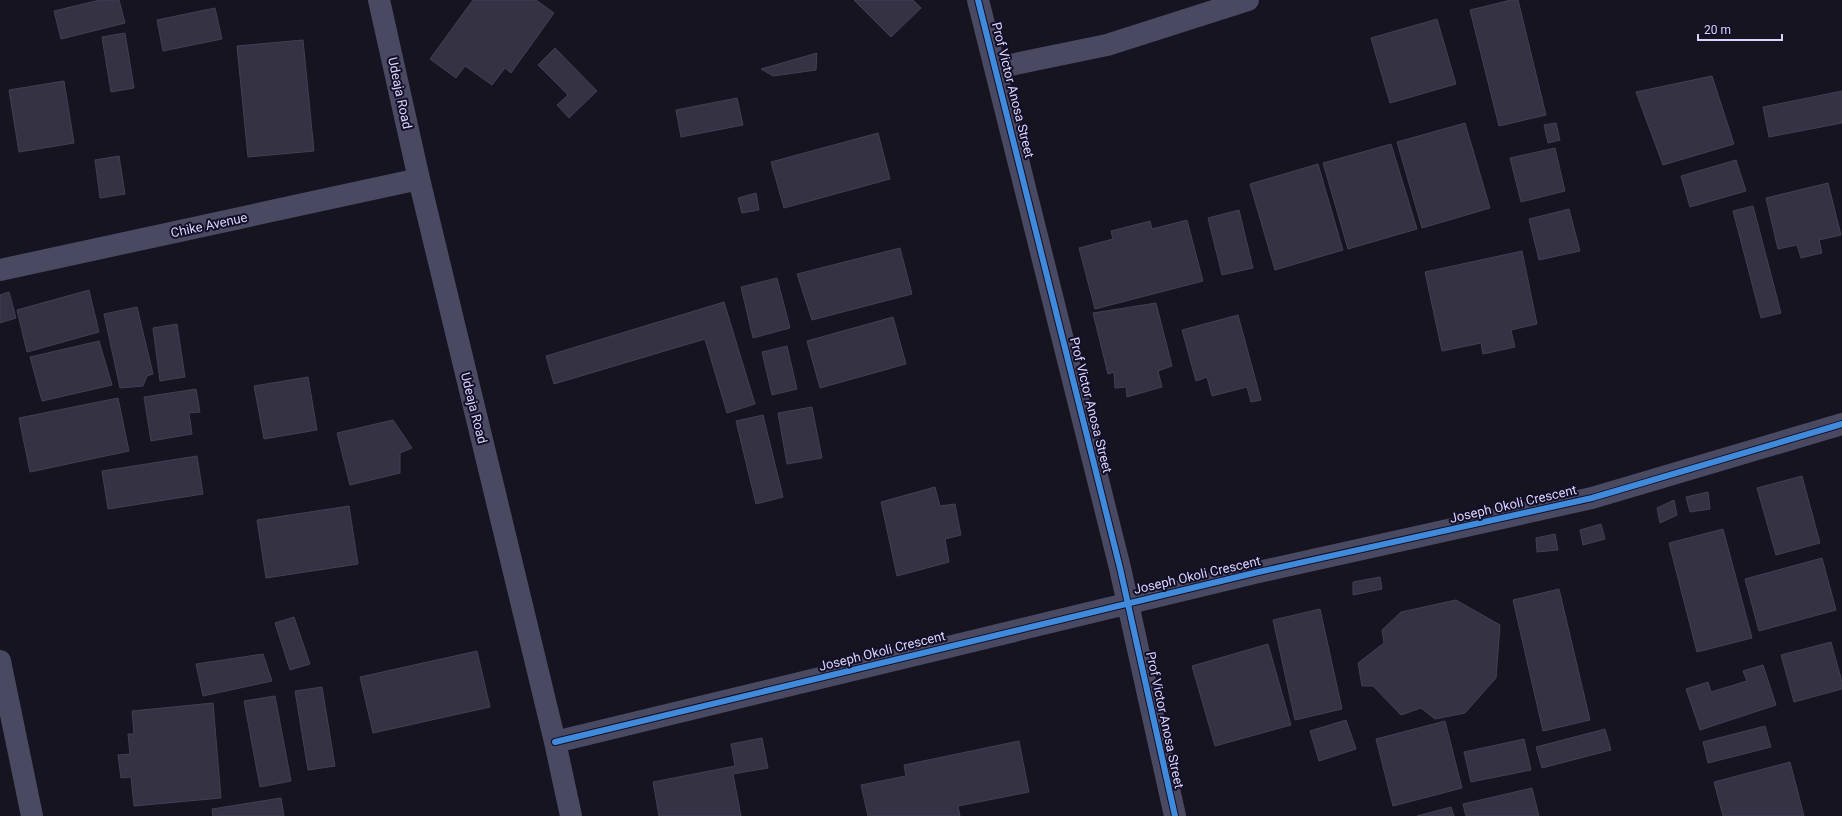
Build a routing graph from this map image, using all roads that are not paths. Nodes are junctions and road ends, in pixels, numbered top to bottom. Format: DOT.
graph roads {
  1 [pos="379,0"];
  2 [pos="978,0"];
  3 [pos="1248,0"];
  4 [pos="996,68"];
  5 [pos="419,179"];
  6 [pos="0,270"];
  7 [pos="1842,424"];
  8 [pos="1128,603"];
  9 [pos="0,662"];
  10 [pos="555,742"];
  11 [pos="32,816"];
  12 [pos="571,816"];
  13 [pos="1175,816"];
  1 -- 5 [label="street, Udeaja Road"];
  2 -- 4 [label="street, Prof Victor Anosa Street"];
  3 -- 4 [label="street"];
  4 -- 8 [label="street, Prof Victor Anosa Street"];
  5 -- 6 [label="street, Chike Avenue"];
  5 -- 10 [label="street, Udeaja Road"];
  7 -- 8 [label="street, Joseph Okoli Crescent"];
  8 -- 10 [label="street, Joseph Okoli Crescent"];
  8 -- 13 [label="street, Prof Victor Anosa Street"];
  9 -- 11 [label="street"];
  10 -- 12 [label="street, Udeaja Road"];
}
